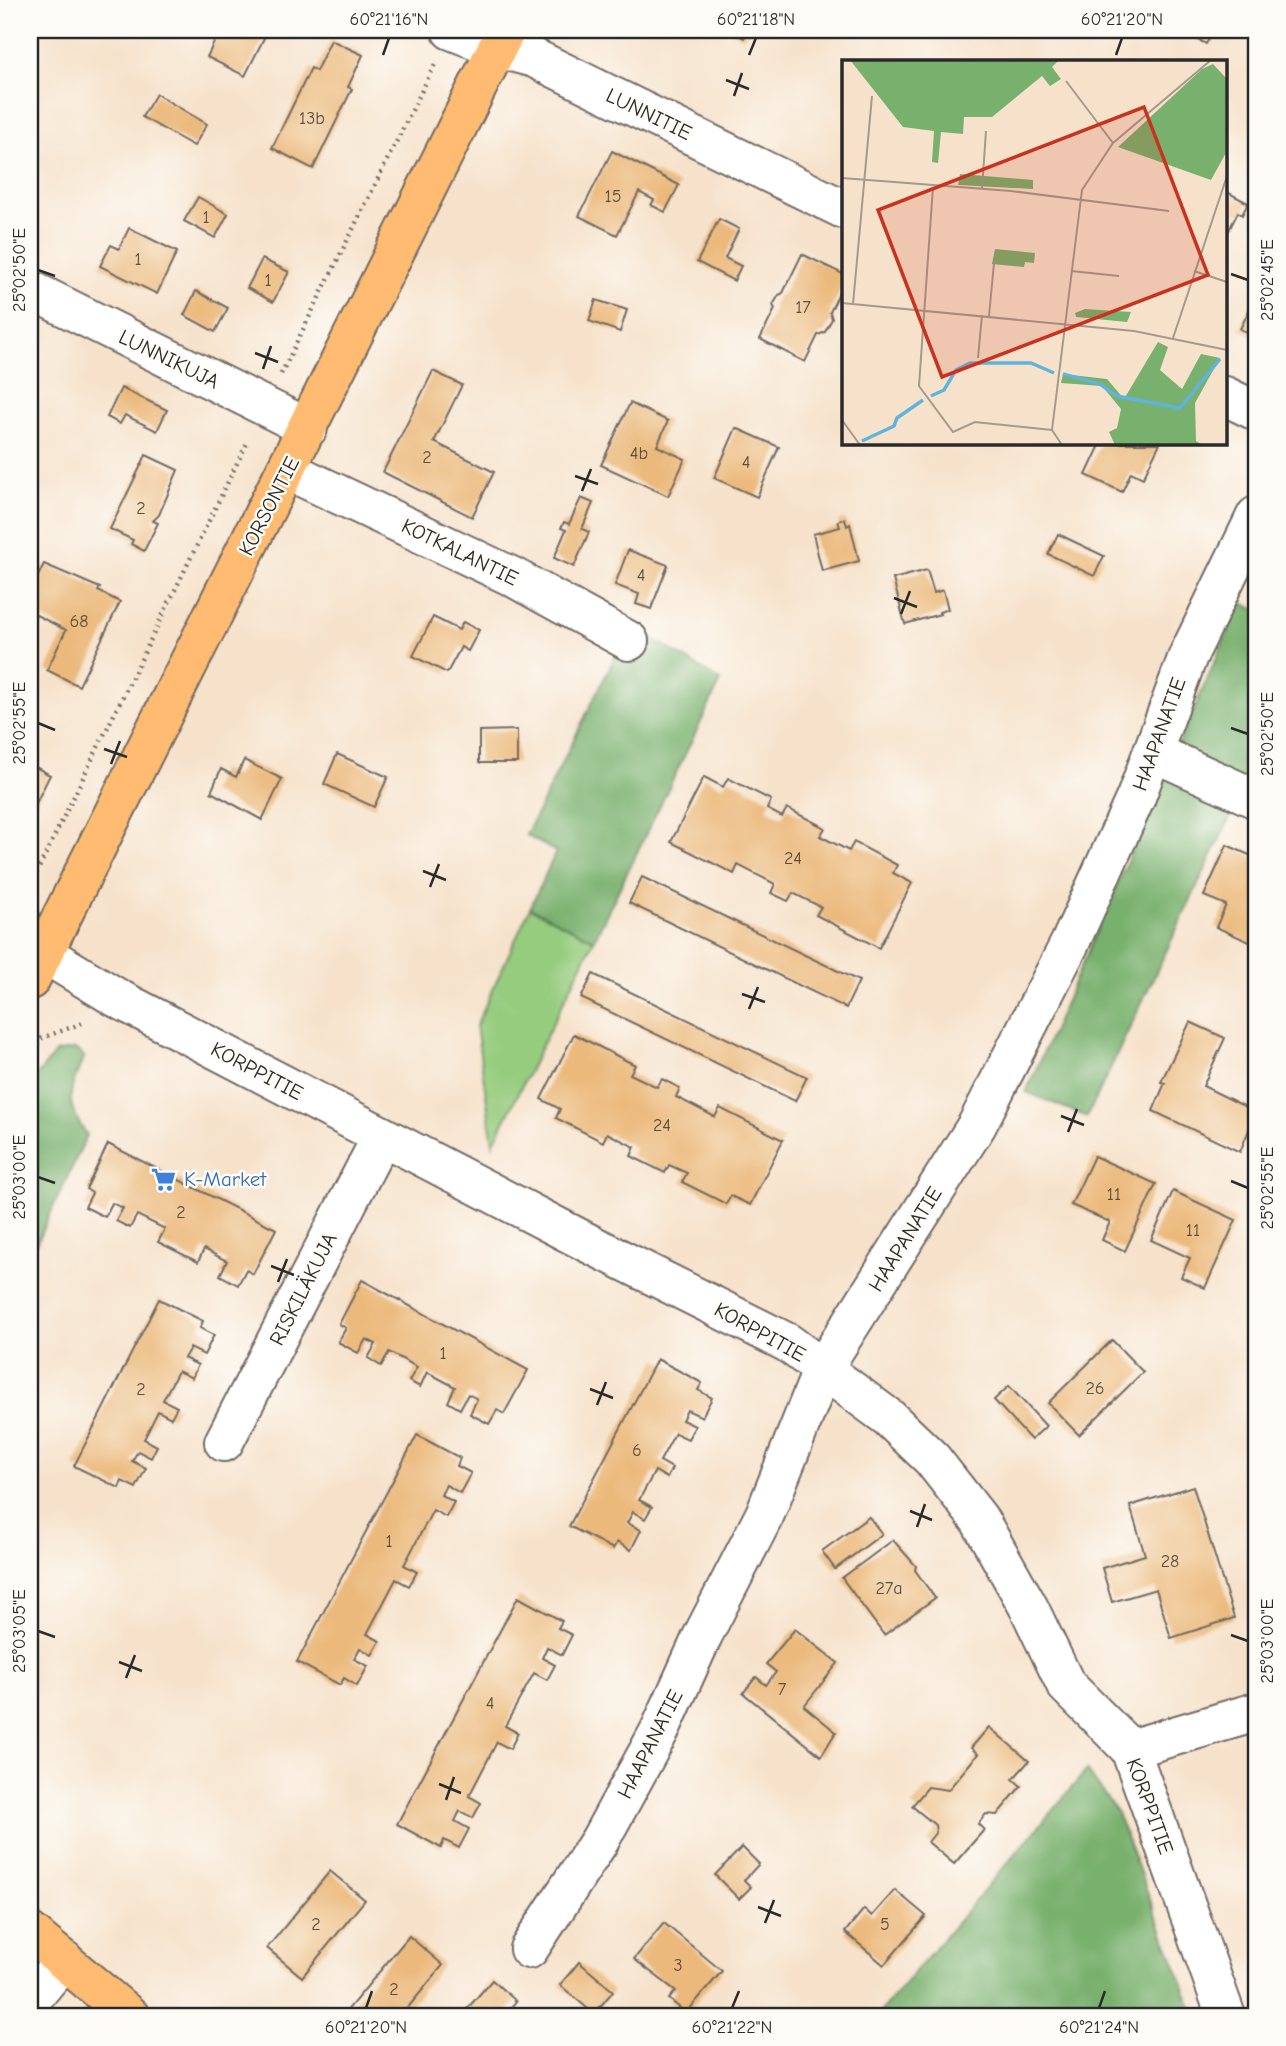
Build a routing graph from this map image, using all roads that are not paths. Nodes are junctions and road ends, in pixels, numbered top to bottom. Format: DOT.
graph roads {
  1 [pos="452,30"];
  2 [pos="501,39"];
  3 [pos="842,209"];
  4 [pos="31,290"];
  5 [pos="1226,396"];
  6 [pos="1256,411"];
  7 [pos="308,428"];
  8 [pos="288,470"];
  9 [pos="1256,516"];
  10 [pos="629,641"];
  11 [pos="1153,752"];
  12 [pos="1256,799"];
  13 [pos="34,959"];
  14 [pos="382,1136"];
  15 [pos="823,1368"];
  16 [pos="224,1442"];
  17 [pos="1256,1712"];
  18 [pos="1129,1749"];
  19 [pos="30,1932"];
  20 [pos="529,1949"];
  21 [pos="64,1960"];
  22 [pos="30,2001"];
  23 [pos="130,2016"];
  24 [pos="1226,2016"];
  1 -- 2 [label="street, LUNNITIE"];
  2 -- 3 [label="street, LUNNITIE"];
  2 -- 7 [label="main road, KORSONTIE"];
  4 -- 7 [label="street, LUNNIKUJA"];
  5 -- 6 [label="street"];
  7 -- 8 [label="main road, KORSONTIE"];
  8 -- 10 [label="street, KOTKALANTIE"];
  8 -- 13 [label="main road, KORSONTIE"];
  9 -- 11 [label="street, HAAPANATIE"];
  11 -- 12 [label="street"];
  11 -- 15 [label="street, HAAPANATIE"];
  13 -- 14 [label="street, KORPPITIE"];
  14 -- 15 [label="street, KORPPITIE"];
  14 -- 16 [label="street, RISKILÄKUJA"];
  15 -- 18 [label="street, KORPPITIE"];
  15 -- 20 [label="street, HAAPANATIE"];
  17 -- 18 [label="street"];
  18 -- 24 [label="street, KORPPITIE"];
  19 -- 21 [label="main road"];
  21 -- 22 [label="street"];
  21 -- 23 [label="main road"];
}
